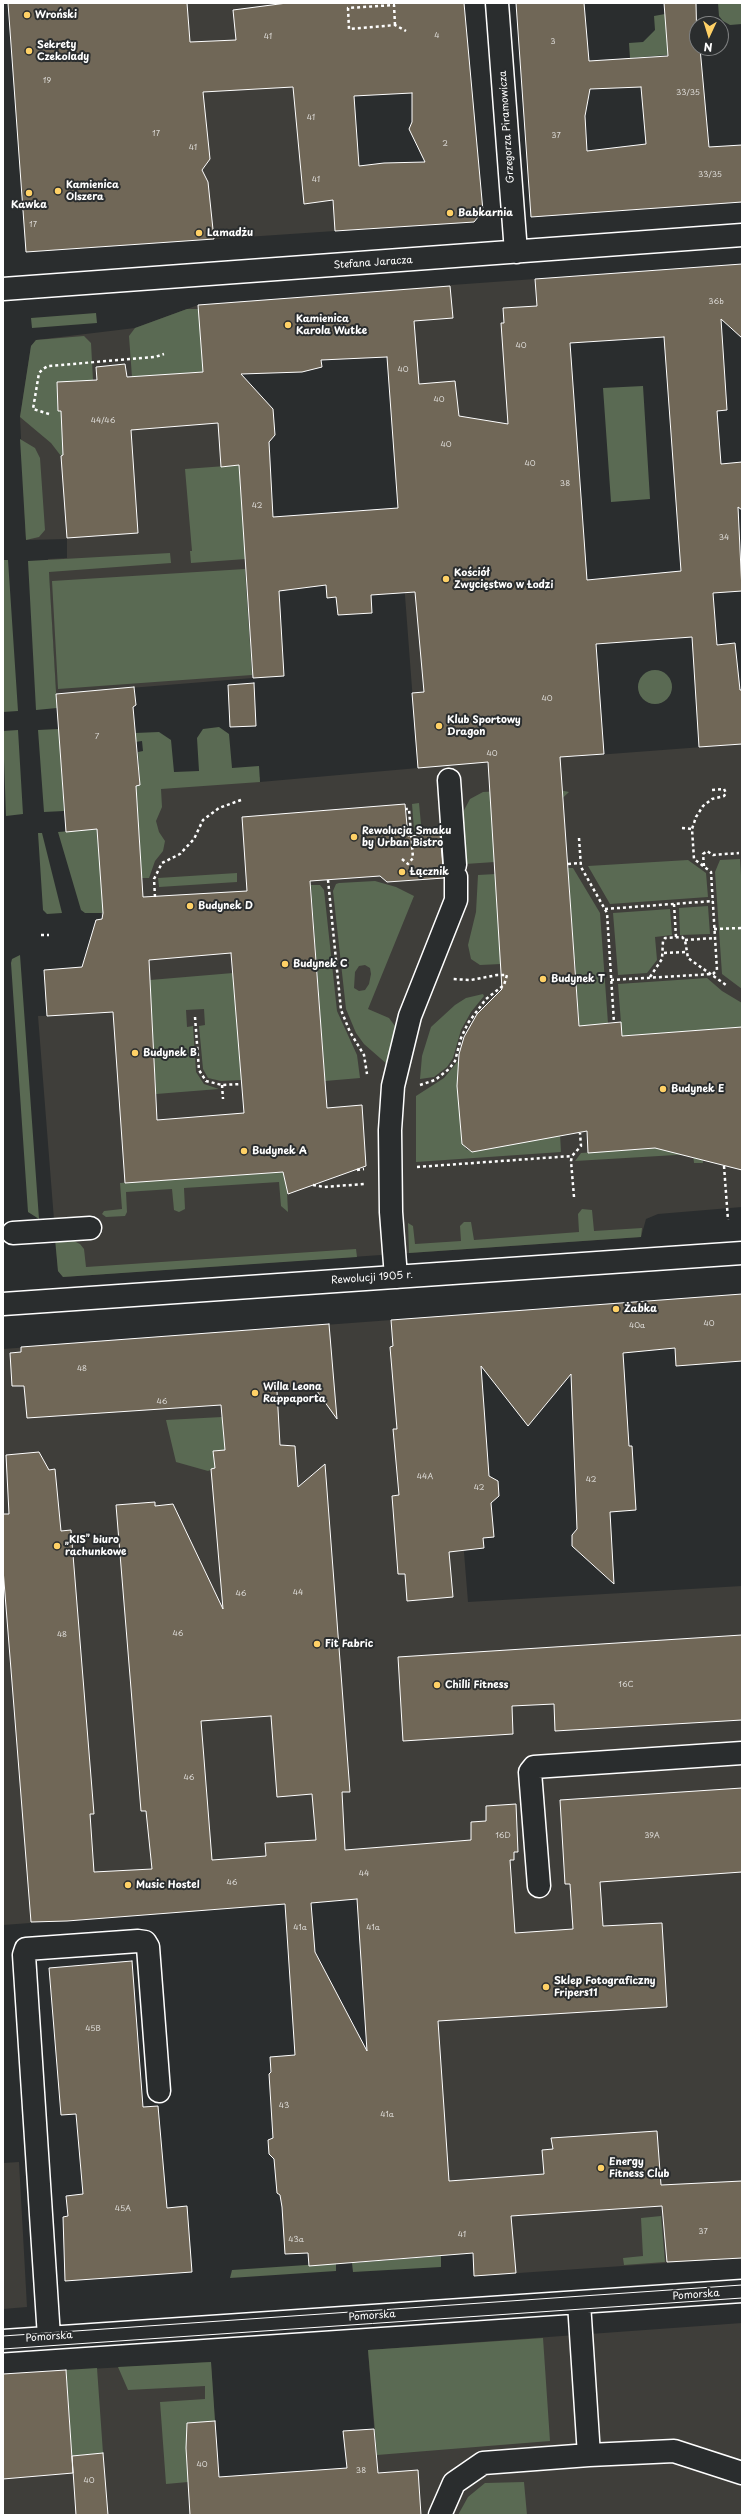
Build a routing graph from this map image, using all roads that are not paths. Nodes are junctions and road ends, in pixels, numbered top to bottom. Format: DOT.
graph roads {
  1 [pos="497,3"];
  2 [pos="742,235"];
  3 [pos="516,252"];
  4 [pos="3,289"];
  5 [pos="449,780"];
  6 [pos="90,1228"];
  7 [pos="13,1234"];
  8 [pos="742,1253"];
  9 [pos="396,1277"];
  10 [pos="3,1304"];
  11 [pos="742,1753"];
  12 [pos="538,1886"];
  13 [pos="159,2091"];
  14 [pos="742,2292"];
  15 [pos="579,2303"];
  16 [pos="49,2337"];
  17 [pos="3,2341"];
  18 [pos="589,2456"];
  19 [pos="742,2473"];
  20 [pos="440,2515"];
  1 -- 3 [label="street, Grzegorza Piramowicza"];
  2 -- 3 [label="street, Stefana Jaracza"];
  3 -- 4 [label="street, Stefana Jaracza"];
  5 -- 9 [label="street"];
  6 -- 7 [label="street"];
  8 -- 9 [label="street, Rewolucji 1905 r."];
  9 -- 10 [label="street, Rewolucji 1905 r."];
  11 -- 12 [label="street"];
  13 -- 16 [label="street"];
  14 -- 15 [label="street, Pomorska"];
  15 -- 16 [label="street, Pomorska"];
  15 -- 18 [label="street"];
  16 -- 17 [label="street, Pomorska"];
  18 -- 19 [label="street"];
  18 -- 20 [label="street"];
}
